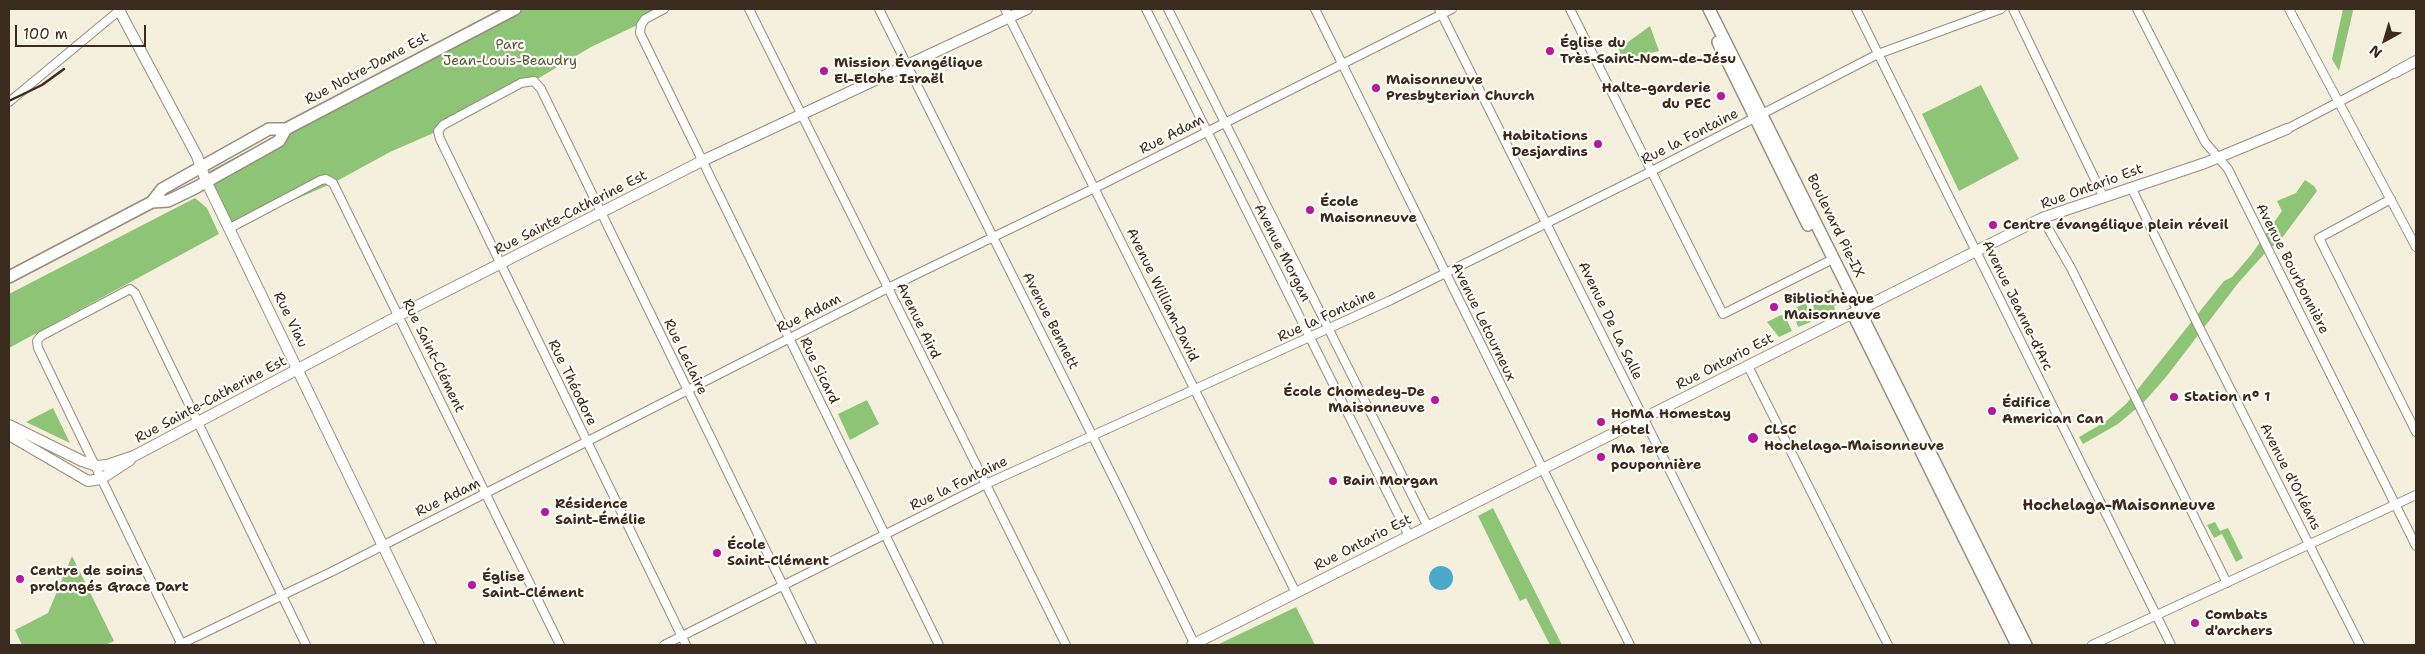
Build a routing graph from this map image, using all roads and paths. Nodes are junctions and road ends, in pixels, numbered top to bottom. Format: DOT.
graph roads {
  1 [pos="516,9"];
  2 [pos="664,9"];
  3 [pos="749,9"];
  4 [pos="879,9"];
  5 [pos="1027,9"];
  6 [pos="1146,9"];
  7 [pos="1168,9"];
  8 [pos="1315,9"];
  9 [pos="1452,9"];
  10 [pos="1570,9"];
  11 [pos="1702,9"];
  12 [pos="1709,9"];
  13 [pos="1856,9"];
  14 [pos="2000,9"];
  15 [pos="2013,9"];
  16 [pos="2137,9"];
  17 [pos="2289,9"];
  18 [pos="120,10"];
  19 [pos="1441,11"];
  20 [pos="1007,13"];
  21 [pos="1878,54"];
  22 [pos="2416,61"];
  23 [pos="906,64"];
  24 [pos="1341,64"];
  25 [pos="2394,73"];
  26 [pos="534,81"];
  27 [pos="2339,101"];
  28 [pos="9,102"];
  29 [pos="801,113"];
  30 [pos="1759,116"];
  31 [pos="1224,123"];
  32 [pos="286,129"];
  33 [pos="2287,129"];
  34 [pos="1207,132"];
  35 [pos="2218,157"];
  36 [pos="702,161"];
  37 [pos="201,168"];
  38 [pos="1652,171"];
  39 [pos="206,181"];
  40 [pos="2131,187"];
  41 [pos="1095,188"];
  42 [pos="2103,196"];
  43 [pos="2391,199"];
  44 [pos="152,202"];
  45 [pos="602,213"];
  46 [pos="2042,218"];
  47 [pos="1547,222"];
  48 [pos="230,228"];
  49 [pos="993,236"];
  50 [pos="2416,246"];
  51 [pos="1976,252"];
  52 [pos="1827,262"];
  53 [pos="501,264"];
  54 [pos="1446,273"];
  55 [pos="9,277"];
  56 [pos="888,288"];
  57 [pos="1856,312"];
  58 [pos="399,316"];
  59 [pos="1327,330"];
  60 [pos="789,338"];
  61 [pos="1311,338"];
  62 [pos="1748,366"];
  63 [pos="299,369"];
  64 [pos="1195,389"];
  65 [pos="687,390"];
  66 [pos="1644,418"];
  67 [pos="198,423"];
  68 [pos="9,426"];
  69 [pos="2416,432"];
  70 [pos="9,435"];
  71 [pos="1092,436"];
  72 [pos="586,442"];
  73 [pos="134,456"];
  74 [pos="97,466"];
  75 [pos="1542,469"];
  76 [pos="101,480"];
  77 [pos="986,484"];
  78 [pos="485,494"];
  79 [pos="2416,496"];
  80 [pos="2397,505"];
  81 [pos="1428,527"];
  82 [pos="884,534"];
  83 [pos="1409,536"];
  84 [pos="2310,544"];
  85 [pos="382,545"];
  86 [pos="2416,546"];
  87 [pos="2227,583"];
  88 [pos="782,584"];
  89 [pos="1296,593"];
  90 [pos="282,595"];
  91 [pos="2156,614"];
  92 [pos="681,637"];
  93 [pos="181,645"];
  94 [pos="306,645"];
  95 [pos="431,645"];
  96 [pos="560,645"];
  97 [pos="664,645"];
  98 [pos="686,645"];
  99 [pos="812,645"];
  100 [pos="939,645"];
  101 [pos="1066,645"];
  102 [pos="1194,645"];
  103 [pos="1630,645"];
  104 [pos="1757,645"];
  105 [pos="1888,645"];
  106 [pos="2017,645"];
  107 [pos="2026,645"];
  108 [pos="2092,645"];
  109 [pos="2171,645"];
  110 [pos="2360,645"];
  1 -- 32 [label="main road, Rue Notre-Dame Est"];
  2 -- 36 [label="street, Rue Sicard"];
  3 -- 29 [label="street, Avenue Aird"];
  4 -- 23 [label="street, Avenue Bennett"];
  5 -- 20 [label="main road, Rue Sainte-Catherine Est"];
  6 -- 34 [label="street, Avenue Morgan"];
  7 -- 31 [label="street, Avenue Morgan"];
  8 -- 24 [label="street, Avenue Letourneux"];
  9 -- 19 [label="street, Rue Adam"];
  10 -- 38 [label="street"];
  11 -- 30 [label="main road, Boulevard Pie-IX"];
  12 -- 30 [label="main road, Boulevard Pie-IX"];
  13 -- 21 [label="street, Avenue Jeanne-d'Arc"];
  14 -- 21 [label="street, Rue la Fontaine"];
  15 -- 42 [label="street"];
  16 -- 35 [label="street, Avenue Bourbonnière"];
  17 -- 27 [label="street"];
  18 -- 28 [label="street"];
  18 -- 37 [label="main road, Rue Viau"];
  19 -- 24 [label="street, Rue Adam"];
  19 -- 47 [label="street, Avenue De La Salle"];
  20 -- 23 [label="main road, Rue Sainte-Catherine Est"];
  20 -- 41 [label="street, Avenue William-David"];
  21 -- 30 [label="street, Rue la Fontaine"];
  21 -- 51 [label="street, Avenue Jeanne-d'Arc"];
  22 -- 25 [label="main road, Rue Ontario Est"];
  23 -- 29 [label="main road, Rue Sainte-Catherine Est"];
  23 -- 49 [label="street, Avenue Bennett"];
  24 -- 31 [label="street, Rue Adam"];
  24 -- 54 [label="street, Avenue Letourneux"];
  25 -- 27 [label="street, Rue Ontario Est"];
  26 -- 45 [label="street, Rue Leclaire"];
  26 -- 53 [label="street, Rue Théodore"];
  27 -- 33 [label="street, Rue Ontario Est"];
  27 -- 43 [label="street"];
  29 -- 36 [label="main road, Rue Sainte-Catherine Est"];
  29 -- 56 [label="street, Avenue Aird"];
  30 -- 38 [label="street, Rue la Fontaine"];
  30 -- 52 [label="main road, Boulevard Pie-IX"];
  30 -- 57 [label="main road, Boulevard Pie-IX"];
  31 -- 34 [label="street, Rue Adam"];
  31 -- 59 [label="street, Avenue Morgan"];
  32 -- 37 [label="main road, Rue Notre-Dame Est"];
  32 -- 39 [label="main road, Rue Notre-Dame Est"];
  33 -- 35 [label="main road, Rue Ontario Est"];
  34 -- 41 [label="street, Rue Adam"];
  34 -- 61 [label="street, Avenue Morgan"];
  35 -- 40 [label="main road, Rue Ontario Est"];
  35 -- 80 [label="street, Avenue Bourbonnière"];
  36 -- 45 [label="main road, Rue Sainte-Catherine Est"];
  36 -- 60 [label="street, Rue Sicard"];
  37 -- 39 [label="main road, Rue Viau"];
  37 -- 44 [label="main road, Rue Notre-Dame Est"];
  38 -- 47 [label="street, Rue la Fontaine"];
  38 -- 52 [label="street"];
  39 -- 44 [label="main road, Rue Notre-Dame Est"];
  39 -- 48 [label="main road, Rue Viau"];
  40 -- 42 [label="main road, Rue Ontario Est"];
  40 -- 84 [label="street, Avenue d'Orléans"];
  41 -- 49 [label="street, Rue Adam"];
  41 -- 64 [label="street, Avenue William-David"];
  42 -- 46 [label="main road, Rue Ontario Est"];
  43 -- 50 [label="street"];
  43 -- 69 [label="street"];
  44 -- 55 [label="main road, Rue Notre-Dame Est"];
  45 -- 53 [label="main road, Rue Sainte-Catherine Est"];
  45 -- 65 [label="street, Rue Leclaire"];
  46 -- 51 [label="main road, Rue Ontario Est"];
  46 -- 87 [label="street"];
  47 -- 54 [label="street, Rue la Fontaine"];
  47 -- 66 [label="street, Avenue De La Salle"];
  48 -- 58 [label="street, Rue Saint-Clément"];
  48 -- 63 [label="main road, Rue Viau"];
  49 -- 56 [label="street, Rue Adam"];
  49 -- 71 [label="street, Avenue Bennett"];
  51 -- 57 [label="main road, Rue Ontario Est"];
  51 -- 91 [label="street, Avenue Jeanne-d'Arc"];
  52 -- 57 [label="main road, Boulevard Pie-IX"];
  53 -- 58 [label="main road, Rue Sainte-Catherine Est"];
  53 -- 72 [label="street, Rue Théodore"];
  54 -- 59 [label="street, Rue la Fontaine"];
  54 -- 75 [label="street, Avenue Letourneux"];
  56 -- 60 [label="street, Rue Adam"];
  56 -- 77 [label="street, Avenue Aird"];
  57 -- 62 [label="main road, Rue Ontario Est"];
  57 -- 106 [label="main road, Boulevard Pie-IX"];
  57 -- 107 [label="main road, Boulevard Pie-IX"];
  58 -- 63 [label="main road, Rue Sainte-Catherine Est"];
  58 -- 78 [label="street, Rue Saint-Clément"];
  59 -- 61 [label="street, Rue la Fontaine"];
  59 -- 81 [label="street, Avenue Morgan"];
  60 -- 65 [label="street, Rue Adam"];
  60 -- 82 [label="street, Rue Sicard"];
  61 -- 64 [label="street, Rue la Fontaine"];
  61 -- 83 [label="street, Avenue Morgan"];
  62 -- 66 [label="main road, Rue Ontario Est"];
  62 -- 105 [label="street"];
  63 -- 67 [label="main road, Rue Sainte-Catherine Est"];
  63 -- 85 [label="main road, Rue Viau"];
  64 -- 71 [label="street, Rue la Fontaine"];
  64 -- 89 [label="street, Avenue William-David"];
  65 -- 72 [label="street, Rue Adam"];
  65 -- 88 [label="street, Rue Leclaire"];
  66 -- 75 [label="main road, Rue Ontario Est"];
  66 -- 104 [label="street, Avenue De La Salle"];
  67 -- 73 [label="main road, Rue Sainte-Catherine Est"];
  67 -- 74 [label="street"];
  67 -- 90 [label="street"];
  68 -- 74 [label="main road"];
  70 -- 76 [label="main road"];
  71 -- 77 [label="street, Rue la Fontaine"];
  71 -- 102 [label="street, Avenue Bennett"];
  72 -- 78 [label="street, Rue Adam"];
  72 -- 92 [label="street, Rue Théodore"];
  73 -- 74 [label="main road, Rue Sainte-Catherine Est"];
  73 -- 76 [label="main road, Rue Sainte-Catherine Est"];
  74 -- 76 [label="street"];
  75 -- 81 [label="main road, Rue Ontario Est"];
  75 -- 103 [label="street, Avenue Letourneux"];
  76 -- 93 [label="street"];
  77 -- 82 [label="street, Rue la Fontaine"];
  77 -- 101 [label="street, Avenue Aird"];
  78 -- 85 [label="street, Rue Adam"];
  78 -- 96 [label="street, Rue Saint-Clément"];
  79 -- 80 [label="street"];
  80 -- 84 [label="street"];
  80 -- 86 [label="street, Avenue Bourbonnière"];
  81 -- 83 [label="main road, Rue Ontario Est"];
  82 -- 88 [label="street, Rue la Fontaine"];
  82 -- 100 [label="street, Rue Sicard"];
  83 -- 89 [label="main road, Rue Ontario Est"];
  84 -- 87 [label="street"];
  84 -- 110 [label="street, Avenue d'Orléans"];
  85 -- 90 [label="street, Rue Adam"];
  85 -- 95 [label="main road, Rue Viau"];
  87 -- 91 [label="street"];
  88 -- 92 [label="street, Rue la Fontaine"];
  88 -- 99 [label="street, Rue Leclaire"];
  89 -- 102 [label="main road, Rue Ontario Est"];
  90 -- 93 [label="street, Rue Adam"];
  90 -- 94 [label="street"];
  91 -- 108 [label="street"];
  91 -- 109 [label="street"];
  92 -- 97 [label="street, Rue la Fontaine"];
  92 -- 98 [label="street, Rue Théodore"];
}
